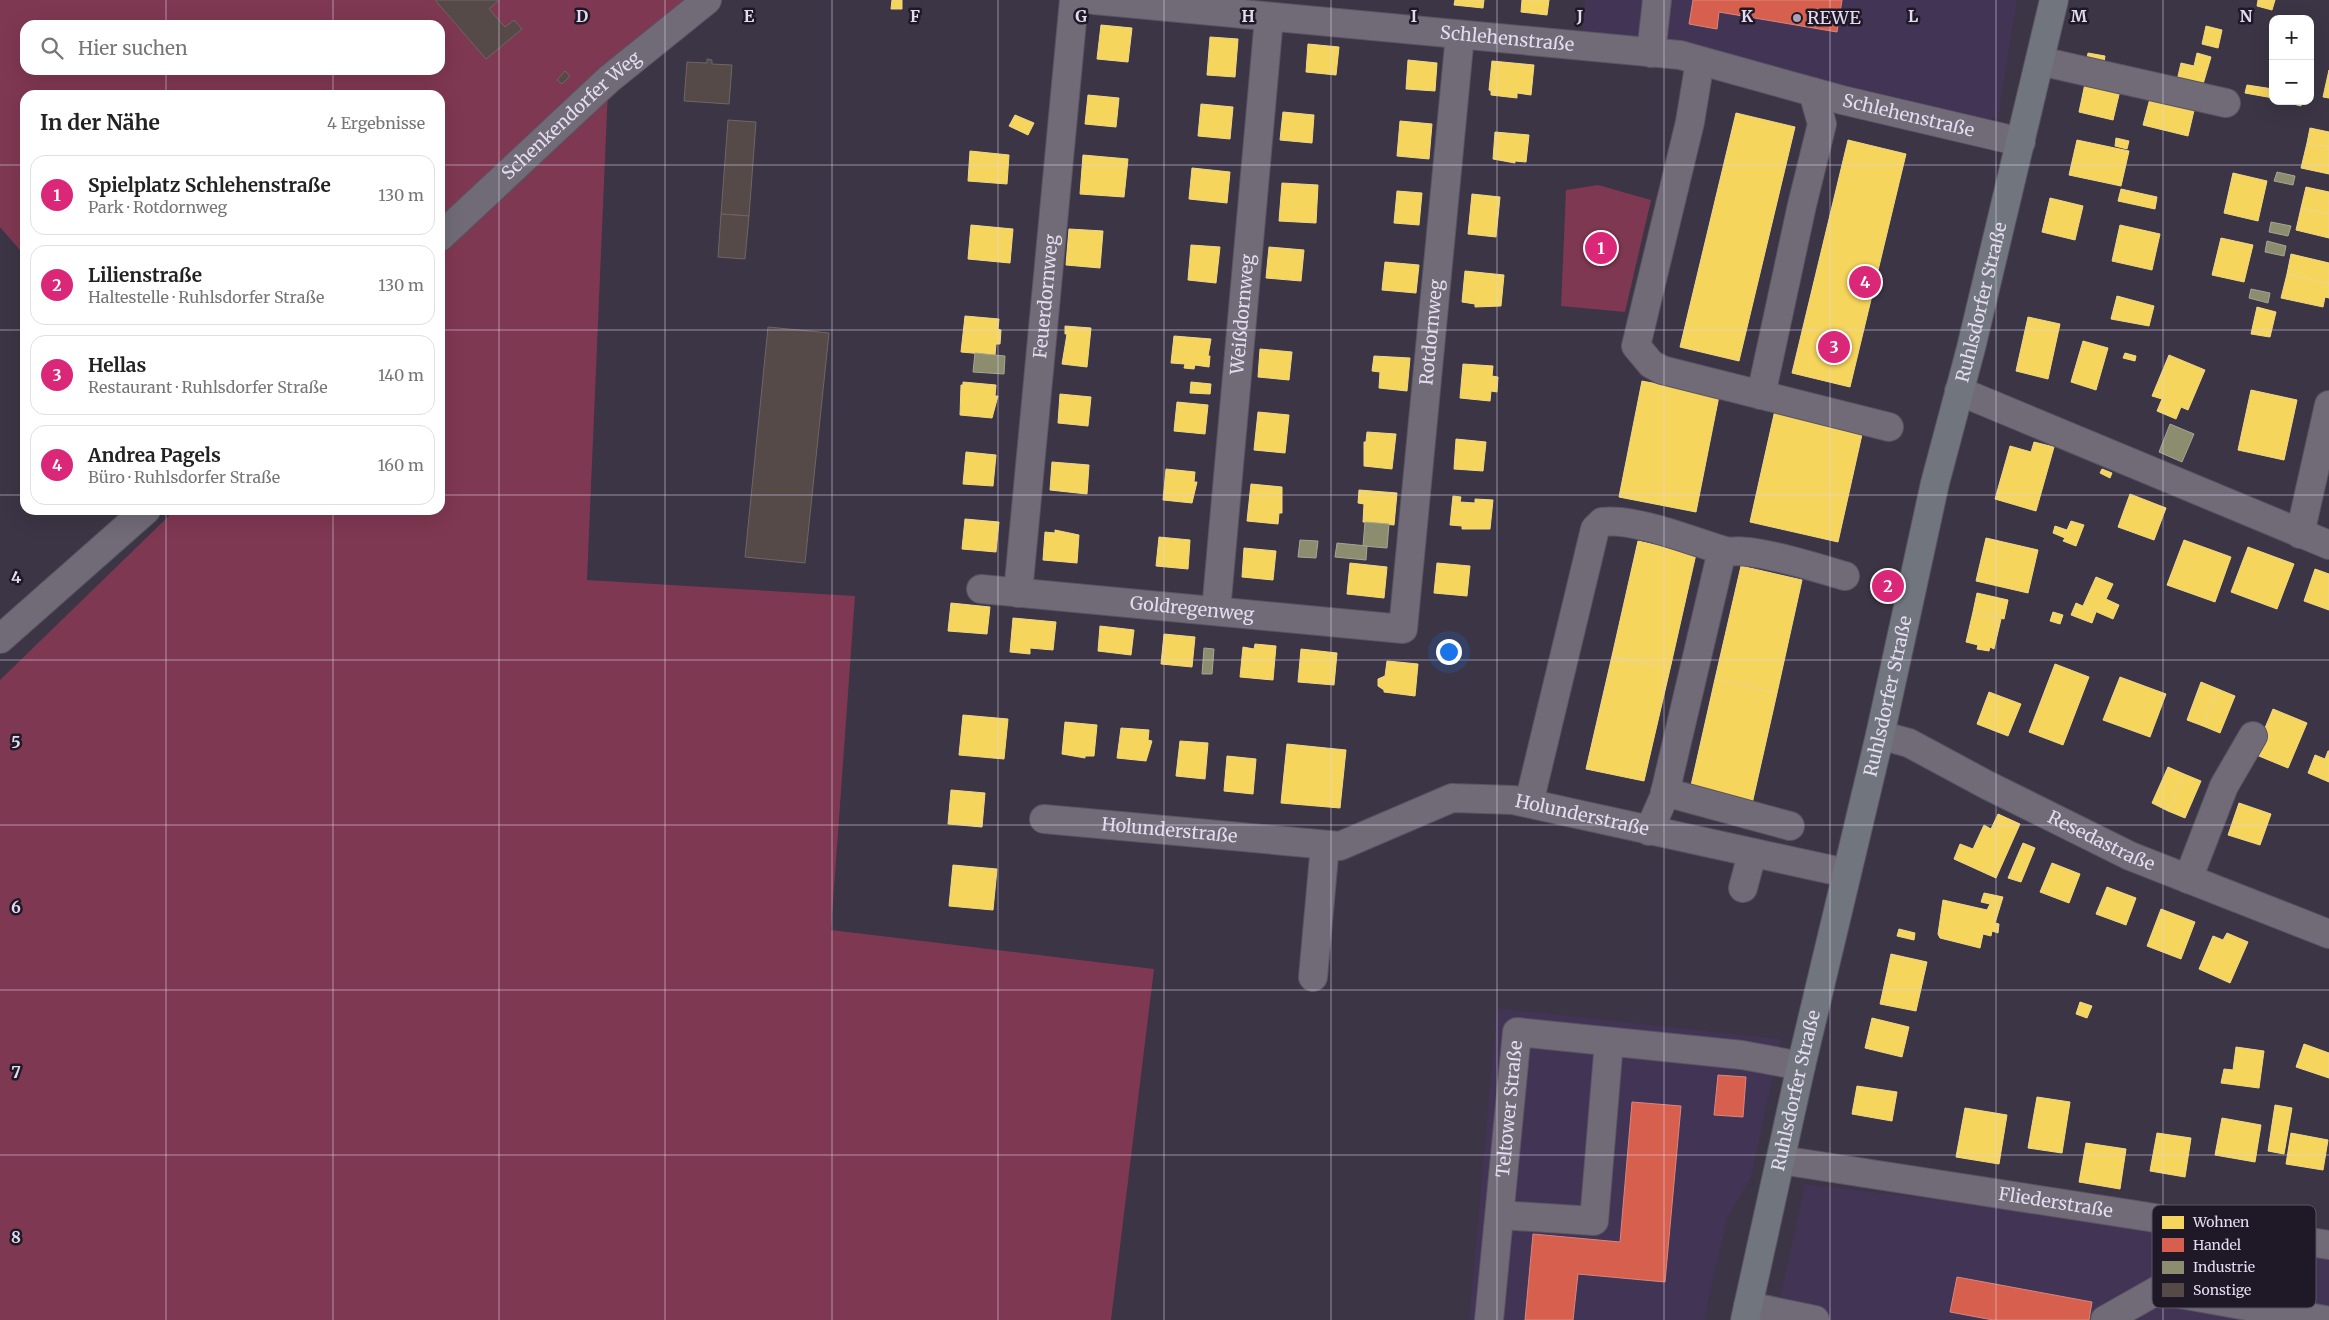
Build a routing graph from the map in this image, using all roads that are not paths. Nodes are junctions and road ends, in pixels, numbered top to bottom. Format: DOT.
graph roads {
  1 [pos="707,0"];
  2 [pos="1074,0"];
  3 [pos="1094,0"];
  4 [pos="1657,0"];
  5 [pos="2054,0"];
  6 [pos="1268,18"];
  7 [pos="1460,35"];
  8 [pos="1651,53"];
  9 [pos="1700,61"];
  10 [pos="2040,61"];
  11 [pos="1813,92"];
  12 [pos="1842,100"];
  13 [pos="2226,103"];
  14 [pos="1822,124"];
  15 [pos="2021,142"];
  16 [pos="445,232"];
  17 [pos="1959,391"];
  18 [pos="1761,395"];
  19 [pos="2329,405"];
  20 [pos="1888,427"];
  21 [pos="140,515"];
  22 [pos="2300,534"];
  23 [pos="2329,545"];
  24 [pos="1725,551"];
  25 [pos="1845,576"];
  26 [pos="981,589"];
  27 [pos="1018,593"];
  28 [pos="1216,611"];
  29 [pos="1403,629"];
  30 [pos="0,640"];
  31 [pos="1880,735"];
  32 [pos="2253,736"];
  33 [pos="1665,792"];
  34 [pos="1529,804"];
  35 [pos="1044,819"];
  36 [pos="1790,826"];
  37 [pos="1649,831"];
  38 [pos="1324,845"];
  39 [pos="1752,854"];
  40 [pos="1846,873"];
  41 [pos="2188,879"];
  42 [pos="1743,888"];
  43 [pos="2329,934"];
  44 [pos="1313,977"];
  45 [pos="1609,1042"];
  46 [pos="1801,1066"];
  47 [pos="1781,1160"];
  48 [pos="1500,1215"];
  49 [pos="2152,1218"];
  50 [pos="2316,1243"];
  51 [pos="2329,1245"];
  52 [pos="2152,1293"];
  53 [pos="2258,1308"];
  54 [pos="1746,1313"];
  55 [pos="1489,1320"];
  56 [pos="1815,1320"];
  57 [pos="2105,1320"];
  58 [pos="2325,1320"];
  1 -- 16 [label="street, Schenkendorfer Weg"];
  2 -- 27 [label="street, Feuerdornweg"];
  3 -- 6 [label="street, Schlehenstraße"];
  4 -- 8 [label="street"];
  5 -- 10 [label="main road, Ruhlsdorfer Straße"];
  6 -- 7 [label="street, Schlehenstraße"];
  6 -- 28 [label="street, Weißdornweg"];
  7 -- 8 [label="street, Schlehenstraße"];
  7 -- 29 [label="street, Rotdornweg"];
  8 -- 9 [label="street, Schlehenstraße"];
  9 -- 11 [label="street, Schlehenstraße"];
  9 -- 18 [label="street"];
  10 -- 13 [label="street"];
  10 -- 15 [label="main road, Ruhlsdorfer Straße"];
  11 -- 12 [label="street, Schlehenstraße"];
  11 -- 14 [label="street"];
  12 -- 14 [label="street"];
  12 -- 15 [label="street, Schlehenstraße"];
  14 -- 18 [label="street"];
  15 -- 17 [label="main road, Ruhlsdorfer Straße"];
  17 -- 22 [label="street"];
  17 -- 31 [label="main road, Ruhlsdorfer Straße"];
  18 -- 20 [label="street"];
  19 -- 22 [label="street"];
  21 -- 30 [label="street"];
  22 -- 23 [label="street"];
  24 -- 25 [label="street"];
  24 -- 33 [label="street"];
  24 -- 34 [label="street"];
  26 -- 27 [label="street, Goldregenweg"];
  27 -- 28 [label="street, Goldregenweg"];
  28 -- 29 [label="street, Goldregenweg"];
  31 -- 40 [label="main road, Ruhlsdorfer Straße"];
  31 -- 41 [label="street, Resedastraße"];
  32 -- 41 [label="street"];
  33 -- 36 [label="street"];
  33 -- 37 [label="street"];
  34 -- 37 [label="street, Holunderstraße"];
  34 -- 38 [label="street, Holunderstraße"];
  35 -- 38 [label="street, Holunderstraße"];
  37 -- 39 [label="street, Holunderstraße"];
  38 -- 44 [label="street"];
  39 -- 40 [label="street, Holunderstraße"];
  39 -- 42 [label="street"];
  40 -- 46 [label="main road, Ruhlsdorfer Straße"];
  41 -- 43 [label="street, Resedastraße"];
  45 -- 46 [label="street, Teltower Straße"];
  45 -- 48 [label="street"];
  45 -- 48 [label="street, Teltower Straße"];
  46 -- 47 [label="main road, Ruhlsdorfer Straße"];
  47 -- 49 [label="street, Fliederstraße"];
  47 -- 54 [label="main road, Ruhlsdorfer Straße"];
  48 -- 55 [label="street, Teltower Straße"];
  50 -- 51 [label="street, Fliederstraße"];
  52 -- 57 [label="street"];
  53 -- 58 [label="street"];
  54 -- 56 [label="street, Ruhlsdorfer Straße"];
}
